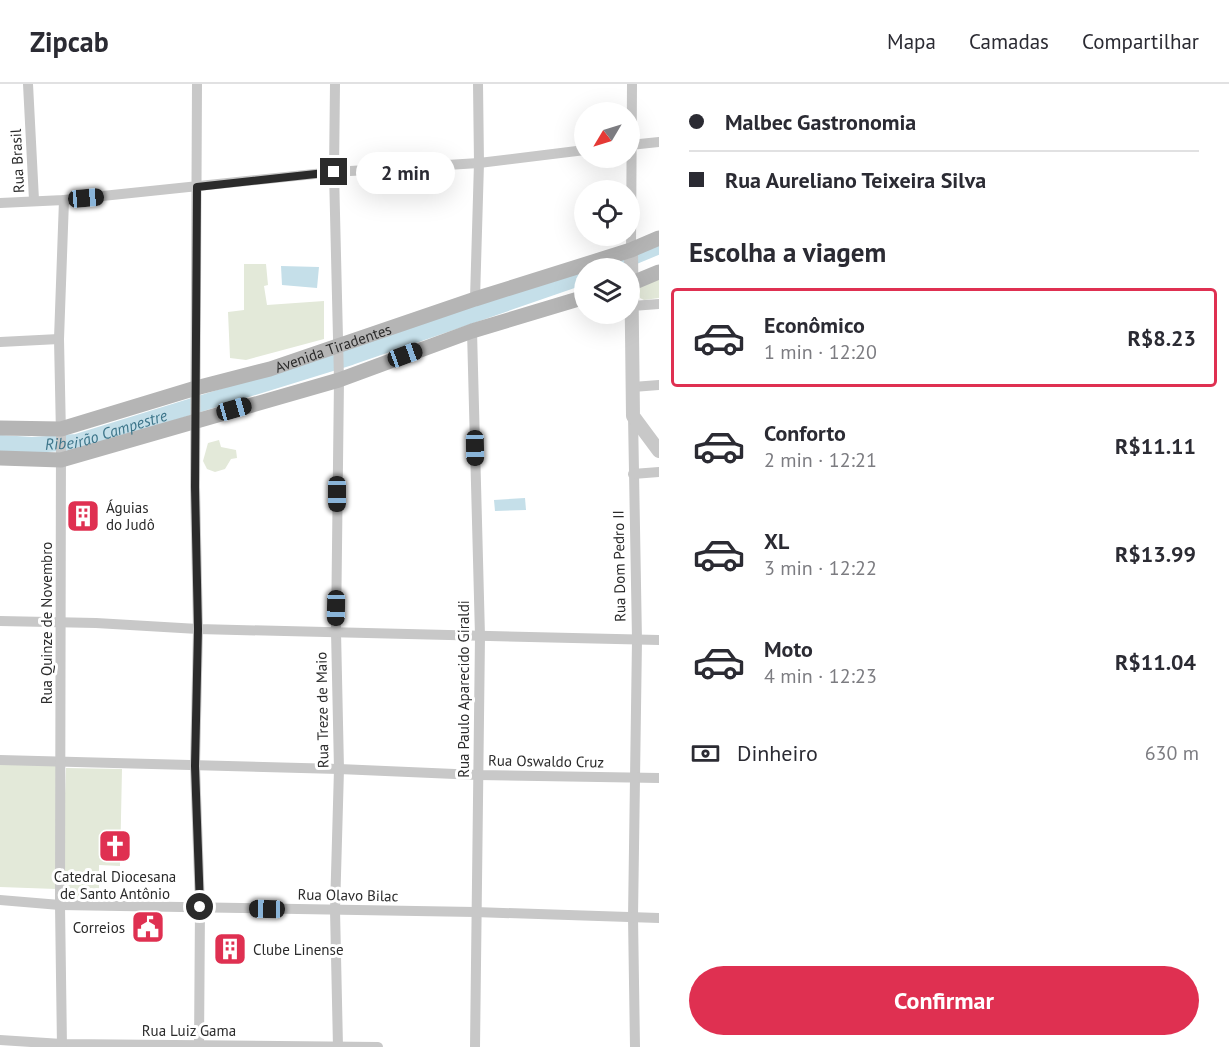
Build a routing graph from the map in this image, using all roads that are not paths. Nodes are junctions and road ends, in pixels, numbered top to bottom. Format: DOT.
graph roads {
  1 [pos="28,84"];
  2 [pos="197,84"];
  3 [pos="335,84"];
  4 [pos="478,84"];
  5 [pos="632,84"];
  6 [pos="632,102"];
  7 [pos="659,142"];
  8 [pos="640,144"];
  9 [pos="574,151"];
  10 [pos="479,163"];
  11 [pos="631,168"];
  12 [pos="334,172"];
  13 [pos="197,187"];
  14 [pos="34,200"];
  15 [pos="64,200"];
  16 [pos="0,203"];
  17 [pos="659,238"];
  18 [pos="632,253"];
  19 [pos="632,258"];
  20 [pos="659,272"];
  21 [pos="640,277"];
  22 [pos="474,299"];
  23 [pos="574,300"];
  24 [pos="659,304"];
  25 [pos="640,305"];
  26 [pos="633,324"];
  27 [pos="472,331"];
  28 [pos="59,339"];
  29 [pos="0,342"];
  30 [pos="338,349"];
  31 [pos="338,376"];
  32 [pos="659,385"];
  33 [pos="633,387"];
  34 [pos="196,392"];
  35 [pos="195,416"];
  36 [pos="633,416"];
  37 [pos="0,428"];
  38 [pos="61,432"];
  39 [pos="659,452"];
  40 [pos="61,457"];
  41 [pos="0,458"];
  42 [pos="659,472"];
  43 [pos="633,474"];
  44 [pos="0,621"];
  45 [pos="61,623"];
  46 [pos="198,629"];
  47 [pos="336,631"];
  48 [pos="480,636"];
  49 [pos="637,640"];
  50 [pos="659,640"];
  51 [pos="0,760"];
  52 [pos="61,761"];
  53 [pos="195,766"];
  54 [pos="339,769"];
  55 [pos="478,775"];
  56 [pos="636,777"];
  57 [pos="659,778"];
  58 [pos="0,900"];
  59 [pos="60,905"];
  60 [pos="200,907"];
  61 [pos="335,910"];
  62 [pos="475,912"];
  63 [pos="633,917"];
  64 [pos="659,918"];
  65 [pos="0,1040"];
  66 [pos="62,1045"];
  67 [pos="199,1046"];
  68 [pos="338,1047"];
  69 [pos="378,1047"];
  70 [pos="475,1047"];
  71 [pos="635,1047"];
  1 -- 14 [label="street, Rua Brasil"];
  2 -- 13 [label="street"];
  3 -- 12 [label="street, Rua Treze de Maio"];
  4 -- 10 [label="street"];
  5 -- 6 [label="street, Rua Dom Pedro II"];
  7 -- 8 [label="street"];
  9 -- 10 [label="street"];
  10 -- 12 [label="street"];
  10 -- 22 [label="street"];
  11 -- 18 [label="street, Rua Dom Pedro II"];
  12 -- 13 [label="street"];
  12 -- 30 [label="street, Rua Treze de Maio"];
  13 -- 15 [label="street"];
  13 -- 34 [label="street"];
  14 -- 15 [label="street"];
  14 -- 16 [label="street"];
  15 -- 28 [label="street, Rua Quinze de Novembro"];
  17 -- 18 [label="main road, Avenida Tiradentes"];
  18 -- 19 [label="street, Rua Dom Pedro II"];
  18 -- 22 [label="main road, Avenida Tiradentes"];
  20 -- 21 [label="main road"];
  22 -- 30 [label="main road, Avenida Tiradentes"];
  23 -- 27 [label="main road, Avenida Tiradentes"];
  24 -- 25 [label="street"];
  26 -- 33 [label="street, Rua Dom Pedro II"];
  27 -- 31 [label="main road, Avenida Tiradentes"];
  27 -- 48 [label="street, Rua Paulo Aparecido Giraldi"];
  28 -- 29 [label="street"];
  28 -- 38 [label="street, Rua Quinze de Novembro"];
  30 -- 31 [label="street, Rua Treze de Maio"];
  30 -- 34 [label="main road, Avenida Tiradentes"];
  31 -- 35 [label="main road, Avenida Tiradentes"];
  31 -- 47 [label="street, Rua Treze de Maio"];
  32 -- 33 [label="street"];
  33 -- 36 [label="street, Rua Dom Pedro II"];
  34 -- 35 [label="street"];
  34 -- 38 [label="main road, Avenida Tiradentes"];
  35 -- 40 [label="main road, Avenida Tiradentes"];
  35 -- 46 [label="street"];
  36 -- 39 [label="street"];
  36 -- 43 [label="street, Rua Dom Pedro II"];
  37 -- 38 [label="main road, Avenida Tiradentes"];
  38 -- 40 [label="street, Rua Quinze de Novembro"];
  40 -- 41 [label="main road, Avenida Tiradentes"];
  40 -- 45 [label="street, Rua Quinze de Novembro"];
  42 -- 43 [label="street"];
  43 -- 49 [label="street, Rua Dom Pedro II"];
  44 -- 45 [label="street"];
  45 -- 46 [label="street"];
  45 -- 52 [label="street, Rua Quinze de Novembro"];
  46 -- 47 [label="street"];
  46 -- 53 [label="street"];
  47 -- 48 [label="street"];
  47 -- 54 [label="street, Rua Treze de Maio"];
  48 -- 49 [label="street"];
  48 -- 55 [label="street, Rua Paulo Aparecido Giraldi"];
  49 -- 50 [label="street"];
  49 -- 56 [label="street, Rua Dom Pedro II"];
  51 -- 52 [label="street, Rua Oswaldo Cruz"];
  52 -- 53 [label="street, Rua Oswaldo Cruz"];
  52 -- 59 [label="street, Rua Quinze de Novembro"];
  53 -- 54 [label="street, Rua Oswaldo Cruz"];
  53 -- 60 [label="street"];
  54 -- 55 [label="street, Rua Oswaldo Cruz"];
  54 -- 61 [label="street, Rua Treze de Maio"];
  55 -- 56 [label="street, Rua Oswaldo Cruz"];
  55 -- 62 [label="street, Rua Paulo Aparecido Giraldi"];
  56 -- 57 [label="street, Rua Oswaldo Cruz"];
  56 -- 63 [label="street, Rua Dom Pedro II"];
  58 -- 59 [label="street, Rua Olavo Bilac"];
  59 -- 60 [label="street, Rua Olavo Bilac"];
  59 -- 66 [label="street, Rua Quinze de Novembro"];
  60 -- 61 [label="street, Rua Olavo Bilac"];
  60 -- 67 [label="street"];
  61 -- 62 [label="street, Rua Olavo Bilac"];
  61 -- 68 [label="street, Rua Treze de Maio"];
  62 -- 63 [label="street, Rua Olavo Bilac"];
  62 -- 70 [label="street, Rua Paulo Aparecido Giraldi"];
  63 -- 64 [label="street, Rua Olavo Bilac"];
  63 -- 71 [label="street, Rua Dom Pedro II"];
  65 -- 66 [label="street, Rua Luiz Gama"];
  66 -- 67 [label="street, Rua Luiz Gama"];
  67 -- 68 [label="street, Rua Luiz Gama"];
  68 -- 69 [label="street, Rua Luiz Gama"];
}
